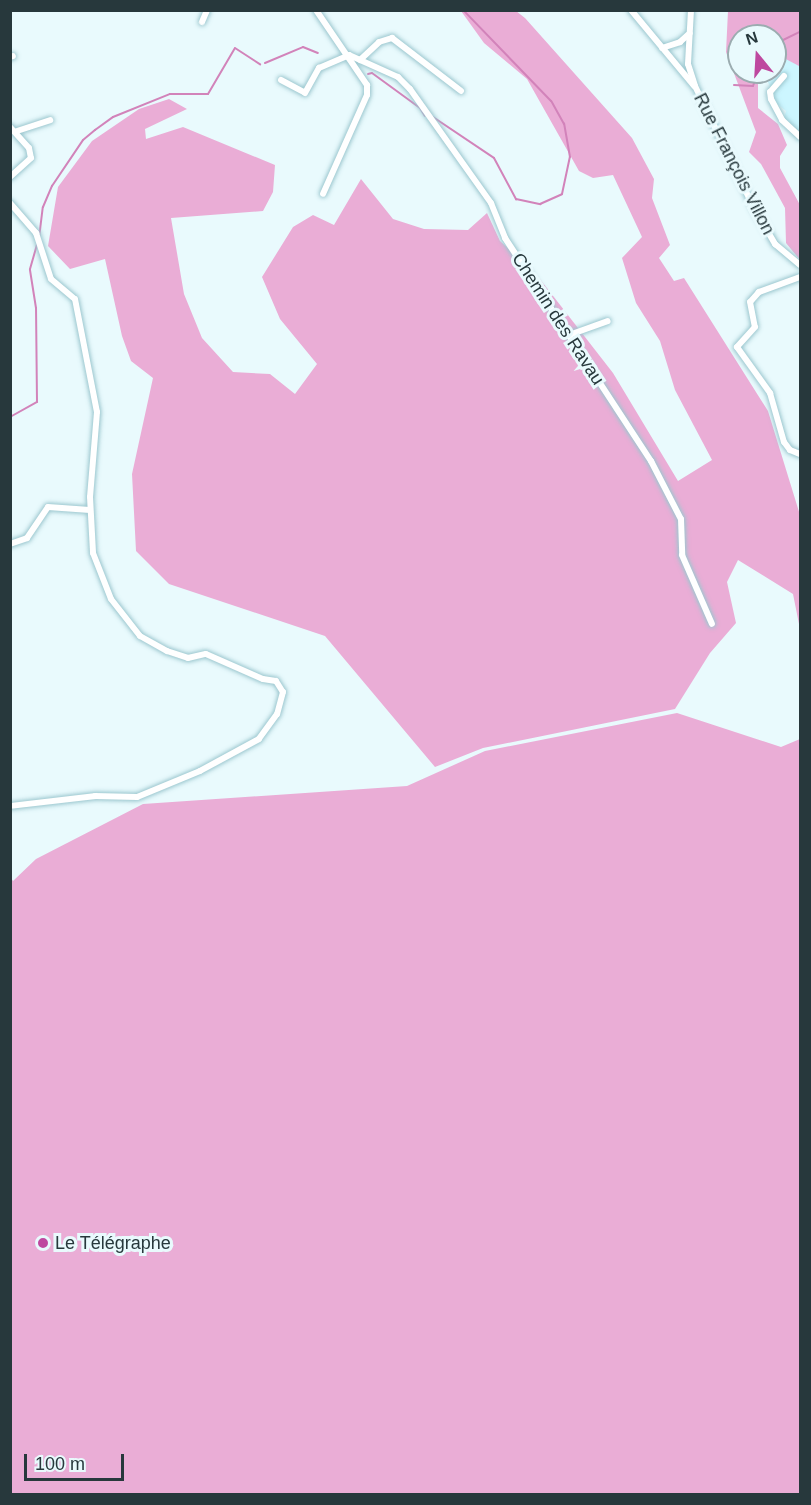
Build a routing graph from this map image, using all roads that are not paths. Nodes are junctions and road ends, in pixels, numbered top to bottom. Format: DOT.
graph roads {
  1 [pos="207,10"];
  2 [pos="316,10"];
  3 [pos="631,10"];
  4 [pos="691,10"];
  5 [pos="202,22"];
  6 [pos="690,32"];
  7 [pos="662,48"];
  8 [pos="349,55"];
  9 [pos="360,60"];
  10 [pos="281,80"];
  11 [pos="776,84"];
  12 [pos="695,86"];
  13 [pos="461,91"];
  14 [pos="50,120"];
  15 [pos="10,127"];
  16 [pos="17,131"];
  17 [pos="801,137"];
  18 [pos="10,177"];
  19 [pos="323,194"];
  20 [pos="10,203"];
  21 [pos="801,265"];
  22 [pos="801,277"];
  23 [pos="608,321"];
  24 [pos="569,335"];
  25 [pos="801,454"];
  26 [pos="90,510"];
  27 [pos="10,544"];
  28 [pos="712,624"];
  29 [pos="10,806"];
  1 -- 5 [label="street"];
  2 -- 8 [label="street"];
  3 -- 7 [label="street, Rue François Villon"];
  4 -- 6 [label="street, Rue François Villon"];
  6 -- 7 [label="street"];
  6 -- 12 [label="street, Rue François Villon"];
  7 -- 12 [label="street, Rue François Villon"];
  8 -- 9 [label="street, Chemin des Ravau"];
  8 -- 10 [label="street"];
  8 -- 19 [label="street"];
  9 -- 13 [label="street"];
  9 -- 24 [label="street, Chemin des Ravau"];
  11 -- 17 [label="street"];
  12 -- 21 [label="street, Rue François Villon"];
  14 -- 16 [label="street"];
  15 -- 16 [label="street"];
  16 -- 18 [label="street"];
  20 -- 26 [label="street"];
  22 -- 25 [label="street"];
  23 -- 24 [label="street"];
  24 -- 28 [label="street, Chemin des Ravau"];
  26 -- 27 [label="street"];
  26 -- 29 [label="street"];
}
